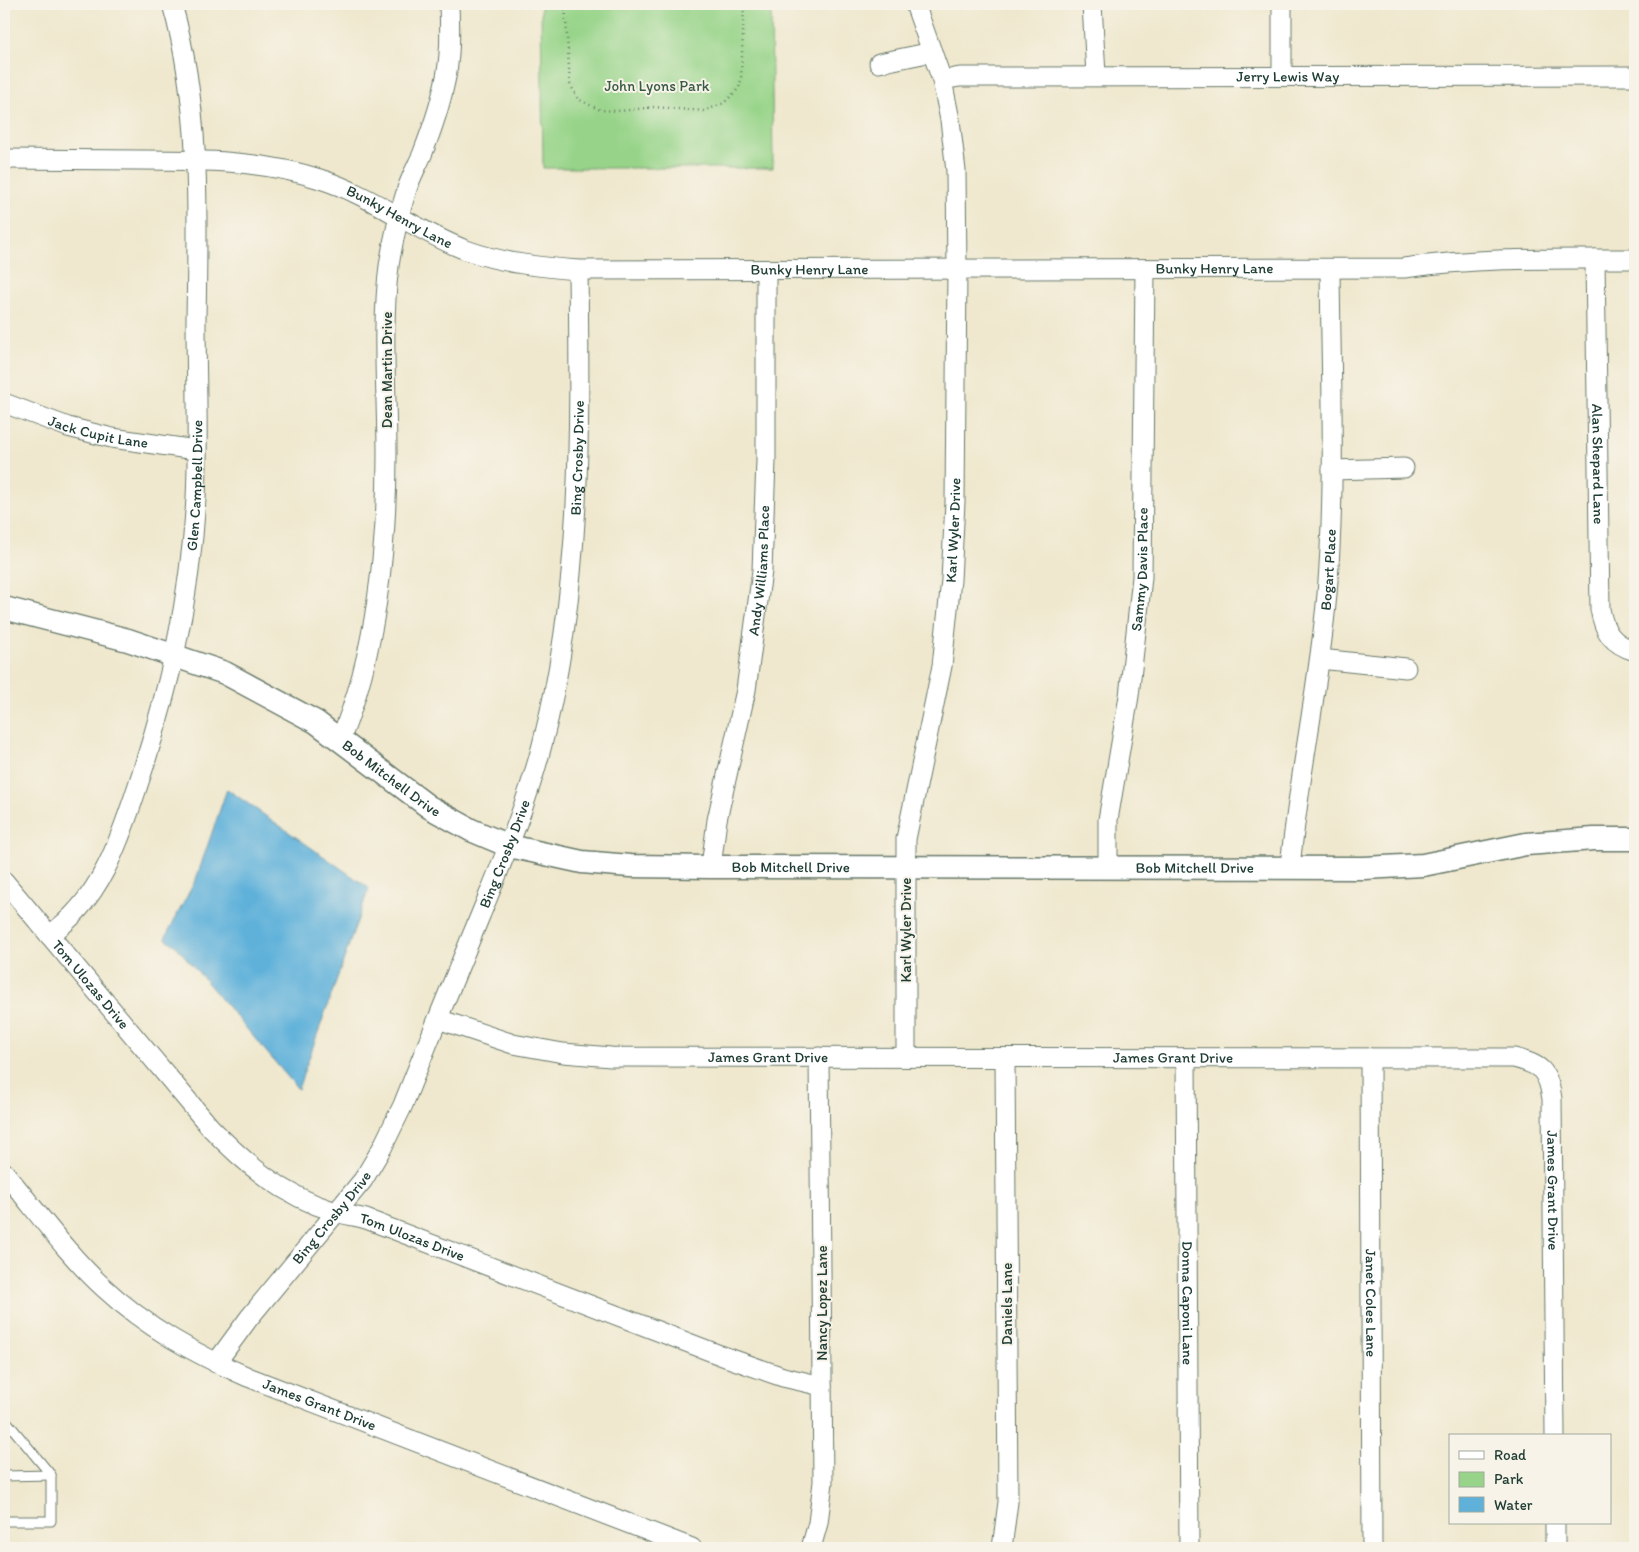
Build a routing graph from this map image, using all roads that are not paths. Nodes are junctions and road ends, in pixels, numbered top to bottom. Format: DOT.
graph roads {
  1 [pos="172,4"];
  2 [pos="449,4"];
  3 [pos="915,4"];
  4 [pos="1092,4"];
  5 [pos="1282,4"];
  6 [pos="932,52"];
  7 [pos="879,63"];
  8 [pos="1096,75"];
  9 [pos="1282,75"];
  10 [pos="1635,76"];
  11 [pos="942,80"];
  12 [pos="4,159"];
  13 [pos="196,160"];
  14 [pos="400,215"];
  15 [pos="1594,259"];
  16 [pos="1635,259"];
  17 [pos="1330,269"];
  18 [pos="578,270"];
  19 [pos="766,270"];
  20 [pos="957,270"];
  21 [pos="1145,270"];
  22 [pos="4,403"];
  23 [pos="196,450"];
  24 [pos="1404,468"];
  25 [pos="1332,470"];
  26 [pos="4,608"];
  27 [pos="1635,650"];
  28 [pos="176,655"];
  29 [pos="1320,659"];
  30 [pos="1406,668"];
  31 [pos="340,740"];
  32 [pos="1635,839"];
  33 [pos="508,846"];
  34 [pos="711,867"];
  35 [pos="906,867"];
  36 [pos="1108,867"];
  37 [pos="1290,867"];
  38 [pos="4,881"];
  39 [pos="49,935"];
  40 [pos="438,1019"];
  41 [pos="819,1057"];
  42 [pos="906,1057"];
  43 [pos="1186,1058"];
  44 [pos="1370,1058"];
  45 [pos="1005,1059"];
  46 [pos="4,1172"];
  47 [pos="334,1212"];
  48 [pos="216,1363"];
  49 [pos="822,1386"];
  50 [pos="4,1418"];
  51 [pos="1555,1434"];
  52 [pos="51,1475"];
  53 [pos="4,1476"];
  54 [pos="4,1521"];
  55 [pos="1555,1524"];
  56 [pos="692,1548"];
  57 [pos="811,1548"];
  58 [pos="1002,1548"];
  59 [pos="1189,1548"];
  60 [pos="1372,1548"];
  61 [pos="1556,1548"];
  1 -- 13 [label="street, Glen Campbell Drive"];
  2 -- 14 [label="street, Dean Martin Drive"];
  3 -- 6 [label="street, Karl Wyler Drive"];
  4 -- 8 [label="street"];
  5 -- 9 [label="street"];
  6 -- 7 [label="street"];
  6 -- 11 [label="street, Karl Wyler Drive"];
  8 -- 9 [label="street, Jerry Lewis Way"];
  8 -- 11 [label="street, Jerry Lewis Way"];
  9 -- 10 [label="street, Jerry Lewis Way"];
  11 -- 20 [label="street, Karl Wyler Drive"];
  12 -- 13 [label="street, Bunky Henry Lane"];
  13 -- 14 [label="street, Bunky Henry Lane"];
  13 -- 23 [label="street, Glen Campbell Drive"];
  14 -- 18 [label="street, Bunky Henry Lane"];
  14 -- 31 [label="street, Dean Martin Drive"];
  15 -- 16 [label="street, Bunky Henry Lane"];
  15 -- 17 [label="street, Bunky Henry Lane"];
  15 -- 27 [label="street, Alan Shepard Lane"];
  17 -- 21 [label="street, Bunky Henry Lane"];
  17 -- 25 [label="street, Bogart Place"];
  18 -- 19 [label="street, Bunky Henry Lane"];
  18 -- 33 [label="street, Bing Crosby Drive"];
  19 -- 20 [label="street, Bunky Henry Lane"];
  19 -- 34 [label="street, Andy Williams Place"];
  20 -- 21 [label="street, Bunky Henry Lane"];
  20 -- 35 [label="street, Karl Wyler Drive"];
  21 -- 36 [label="street, Sammy Davis Place"];
  22 -- 23 [label="street, Jack Cupit Lane"];
  23 -- 28 [label="street, Glen Campbell Drive"];
  24 -- 25 [label="street"];
  25 -- 29 [label="street, Bogart Place"];
  26 -- 28 [label="street, Bob Mitchell Drive"];
  28 -- 31 [label="street, Bob Mitchell Drive"];
  28 -- 39 [label="street, Glen Campbell Drive"];
  29 -- 30 [label="street"];
  29 -- 37 [label="street, Bogart Place"];
  31 -- 33 [label="street, Bob Mitchell Drive"];
  32 -- 37 [label="street, Bob Mitchell Drive"];
  33 -- 34 [label="street, Bob Mitchell Drive"];
  33 -- 40 [label="street, Bing Crosby Drive"];
  34 -- 35 [label="street, Bob Mitchell Drive"];
  35 -- 36 [label="street, Bob Mitchell Drive"];
  35 -- 42 [label="street, Karl Wyler Drive"];
  36 -- 37 [label="street, Bob Mitchell Drive"];
  38 -- 39 [label="street, Tom Ulozas Drive"];
  39 -- 47 [label="street, Tom Ulozas Drive"];
  40 -- 41 [label="street, James Grant Drive"];
  40 -- 47 [label="street, Bing Crosby Drive"];
  41 -- 42 [label="street, James Grant Drive"];
  41 -- 49 [label="street, Nancy Lopez Lane"];
  42 -- 45 [label="street, James Grant Drive"];
  43 -- 44 [label="street, James Grant Drive"];
  43 -- 45 [label="street, James Grant Drive"];
  43 -- 59 [label="street, Donna Caponi Lane"];
  44 -- 51 [label="street, James Grant Drive"];
  44 -- 60 [label="street, Janet Coles Lane"];
  45 -- 58 [label="street, Daniels Lane"];
  46 -- 48 [label="street, James Grant Drive"];
  47 -- 48 [label="street, Bing Crosby Drive"];
  47 -- 49 [label="street, Tom Ulozas Drive"];
  48 -- 56 [label="street, James Grant Drive"];
  49 -- 57 [label="street, Nancy Lopez Lane"];
  50 -- 52 [label="lane"];
  52 -- 53 [label="lane"];
  52 -- 54 [label="lane"];
  55 -- 61 [label="street"];
}
